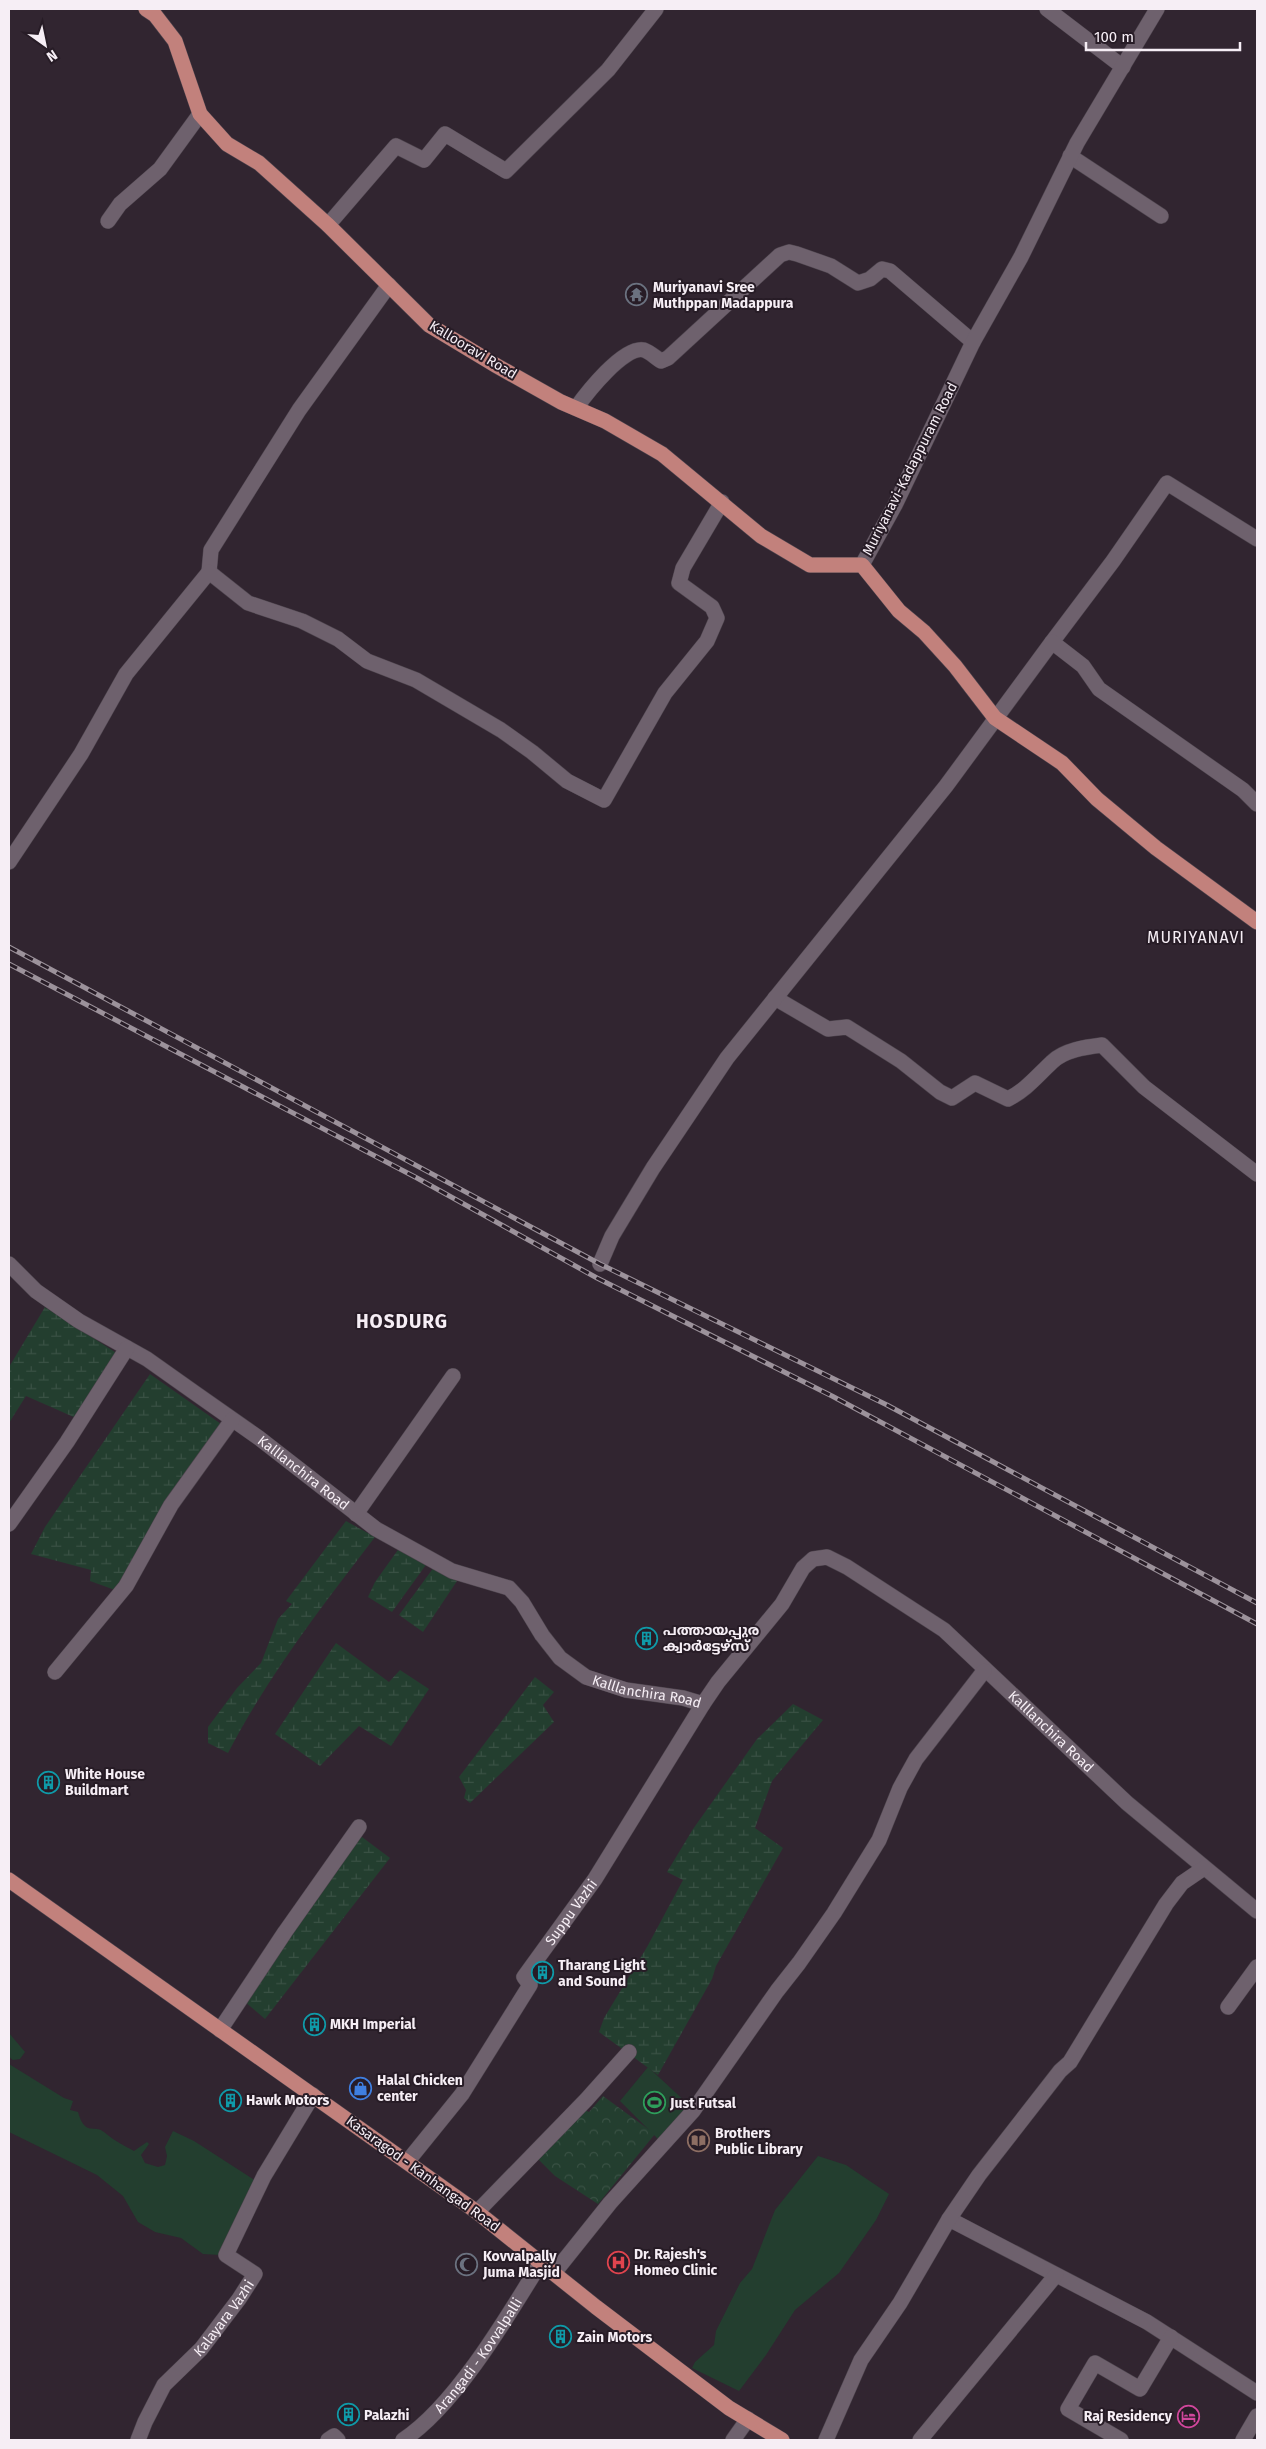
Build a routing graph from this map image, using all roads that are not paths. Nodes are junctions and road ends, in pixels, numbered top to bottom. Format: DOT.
graph roads {
  1 [pos="146,9"];
  2 [pos="656,9"];
  3 [pos="1047,9"];
  4 [pos="1157,9"];
  5 [pos="1123,67"];
  6 [pos="200,114"];
  7 [pos="1070,156"];
  8 [pos="1160,216"];
  9 [pos="108,220"];
  10 [pos="328,225"];
  11 [pos="389,285"];
  12 [pos="973,342"];
  13 [pos="576,408"];
  14 [pos="722,502"];
  15 [pos="1257,539"];
  16 [pos="862,565"];
  17 [pos="209,572"];
  18 [pos="1052,642"];
  19 [pos="995,718"];
  20 [pos="1257,804"];
  21 [pos="9,862"];
  22 [pos="1257,922"];
  23 [pos="774,998"];
  24 [pos="1257,1174"];
  25 [pos="9,1264"];
  26 [pos="600,1264"];
  27 [pos="127,1348"];
  28 [pos="453,1376"];
  29 [pos="232,1420"];
  30 [pos="356,1514"];
  31 [pos="9,1524"];
  32 [pos="984,1670"];
  33 [pos="55,1672"];
  34 [pos="703,1704"];
  35 [pos="359,1827"];
  36 [pos="1204,1868"];
  37 [pos="9,1880"];
  38 [pos="1257,1911"];
  39 [pos="1257,1967"];
  40 [pos="1228,2007"];
  41 [pos="220,2030"];
  42 [pos="628,2052"];
  43 [pos="314,2095"];
  44 [pos="406,2162"];
  45 [pos="477,2212"];
  46 [pos="949,2219"];
  47 [pos="541,2262"];
  48 [pos="554,2272"];
  49 [pos="1056,2275"];
  50 [pos="1171,2337"];
  51 [pos="1257,2393"];
  52 [pos="748,2419"];
  53 [pos="1255,2423"];
  54 [pos="138,2440"];
  55 [pos="328,2440"];
  56 [pos="338,2440"];
  57 [pos="403,2440"];
  58 [pos="732,2440"];
  59 [pos="782,2440"];
  60 [pos="826,2440"];
  61 [pos="920,2440"];
  62 [pos="1121,2440"];
  63 [pos="1243,2440"];
  1 -- 6 [label="main road, Kallooravi Road"];
  2 -- 10 [label="street"];
  3 -- 5 [label="street"];
  4 -- 5 [label="street, Muriyanavi-Kadappuram Road"];
  5 -- 7 [label="street, Muriyanavi-Kadappuram Road"];
  6 -- 9 [label="street"];
  6 -- 10 [label="main road, Kallooravi Road"];
  7 -- 8 [label="street"];
  7 -- 12 [label="street, Muriyanavi-Kadappuram Road"];
  10 -- 11 [label="main road, Kallooravi Road"];
  11 -- 13 [label="main road, Kallooravi Road"];
  11 -- 17 [label="street"];
  12 -- 13 [label="street"];
  12 -- 16 [label="street, Muriyanavi-Kadappuram Road"];
  13 -- 14 [label="main road, Kallooravi Road"];
  14 -- 16 [label="main road, Kallooravi Road"];
  14 -- 17 [label="street"];
  15 -- 18 [label="street"];
  16 -- 19 [label="main road, Muriyanavi-Kadappuram Road"];
  17 -- 21 [label="street"];
  18 -- 19 [label="street"];
  18 -- 20 [label="street"];
  19 -- 22 [label="main road, Muriyanavi-Kadappuram Road"];
  19 -- 23 [label="street"];
  23 -- 24 [label="street"];
  23 -- 26 [label="street"];
  25 -- 27 [label="street, Kalllanchira Road"];
  27 -- 29 [label="street, Kalllanchira Road"];
  27 -- 31 [label="street"];
  28 -- 30 [label="street"];
  29 -- 30 [label="street, Kalllanchira Road"];
  29 -- 33 [label="street"];
  30 -- 34 [label="street, Kalllanchira Road"];
  32 -- 34 [label="street, Kalllanchira Road"];
  32 -- 36 [label="street, Kalllanchira Road"];
  32 -- 48 [label="street"];
  34 -- 44 [label="street, Suppu Vazhi"];
  35 -- 41 [label="street"];
  36 -- 38 [label="street, Kalllanchira Road"];
  36 -- 46 [label="street"];
  37 -- 41 [label="main road, Kasaragod - Kanhangad Road"];
  39 -- 40 [label="street"];
  41 -- 43 [label="main road, Kasaragod - Kanhangad Road"];
  42 -- 45 [label="street"];
  43 -- 44 [label="main road, Kasaragod - Kanhangad Road"];
  43 -- 54 [label="street, Kalayara Vazhi"];
  44 -- 45 [label="main road, Kasaragod - Kanhangad Road"];
  45 -- 47 [label="main road, Kasaragod - Kanhangad Road"];
  46 -- 49 [label="street"];
  46 -- 60 [label="street"];
  47 -- 48 [label="main road, Kasaragod - Kanhangad Road"];
  47 -- 57 [label="street, Arangadi - Kovvalpalli"];
  48 -- 52 [label="main road, Kasaragod - Kanhangad Road"];
  49 -- 50 [label="street"];
  49 -- 61 [label="street"];
  50 -- 51 [label="street"];
  50 -- 62 [label="street"];
  52 -- 58 [label="street"];
  52 -- 59 [label="main road, Kasaragod - Kanhangad Road"];
  53 -- 63 [label="street"];
  55 -- 56 [label="street"];
}
